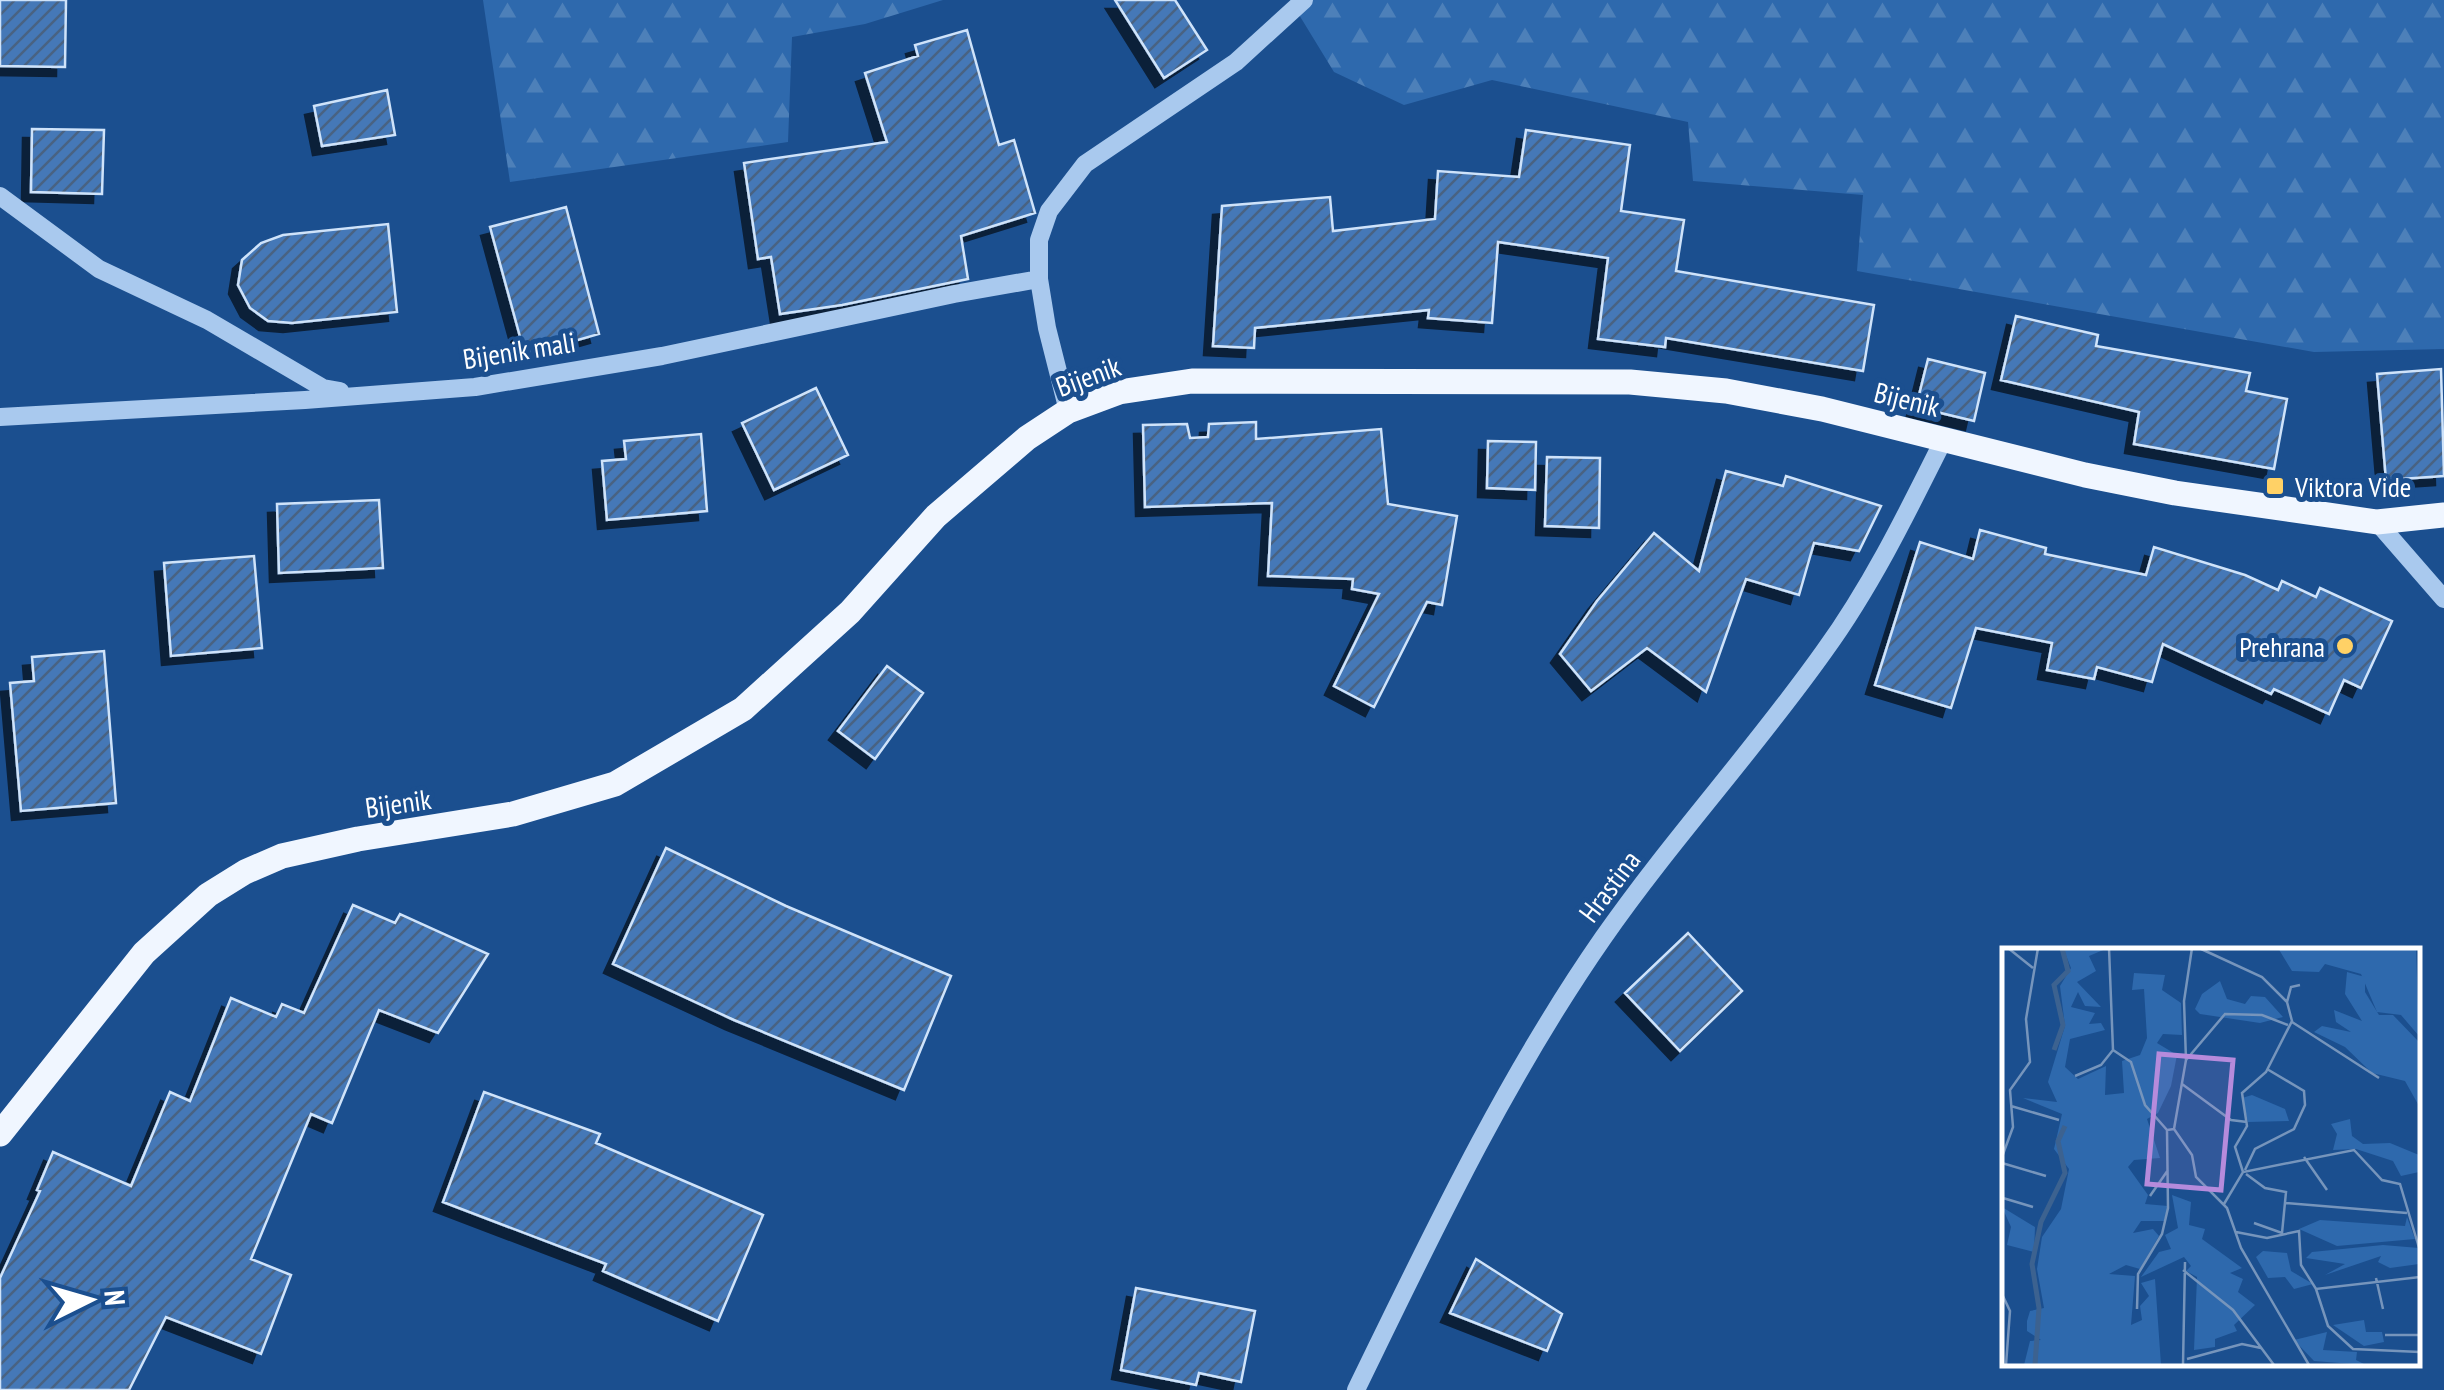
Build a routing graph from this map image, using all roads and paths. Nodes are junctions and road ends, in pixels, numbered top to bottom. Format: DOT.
graph roads {
  1 [pos="1304,0"];
  2 [pos="0,196"];
  3 [pos="1039,279"];
  4 [pos="360,395"];
  5 [pos="1068,411"];
  6 [pos="0,417"];
  7 [pos="1944,439"];
  8 [pos="2444,515"];
  9 [pos="2377,522"];
  10 [pos="2444,599"];
  11 [pos="0,1134"];
  12 [pos="1356,1390"];
  1 -- 3 [label="street"];
  2 -- 4 [label="street"];
  3 -- 4 [label="street, Bijenik mali"];
  3 -- 5 [label="street"];
  4 -- 6 [label="street, Bijenik mali"];
  5 -- 7 [label="main road, Bijenik"];
  5 -- 11 [label="main road, Bijenik"];
  7 -- 9 [label="main road, Bijenik"];
  7 -- 12 [label="street, Hrastina"];
  8 -- 9 [label="main road, Bijenik"];
  9 -- 10 [label="street"];
}
